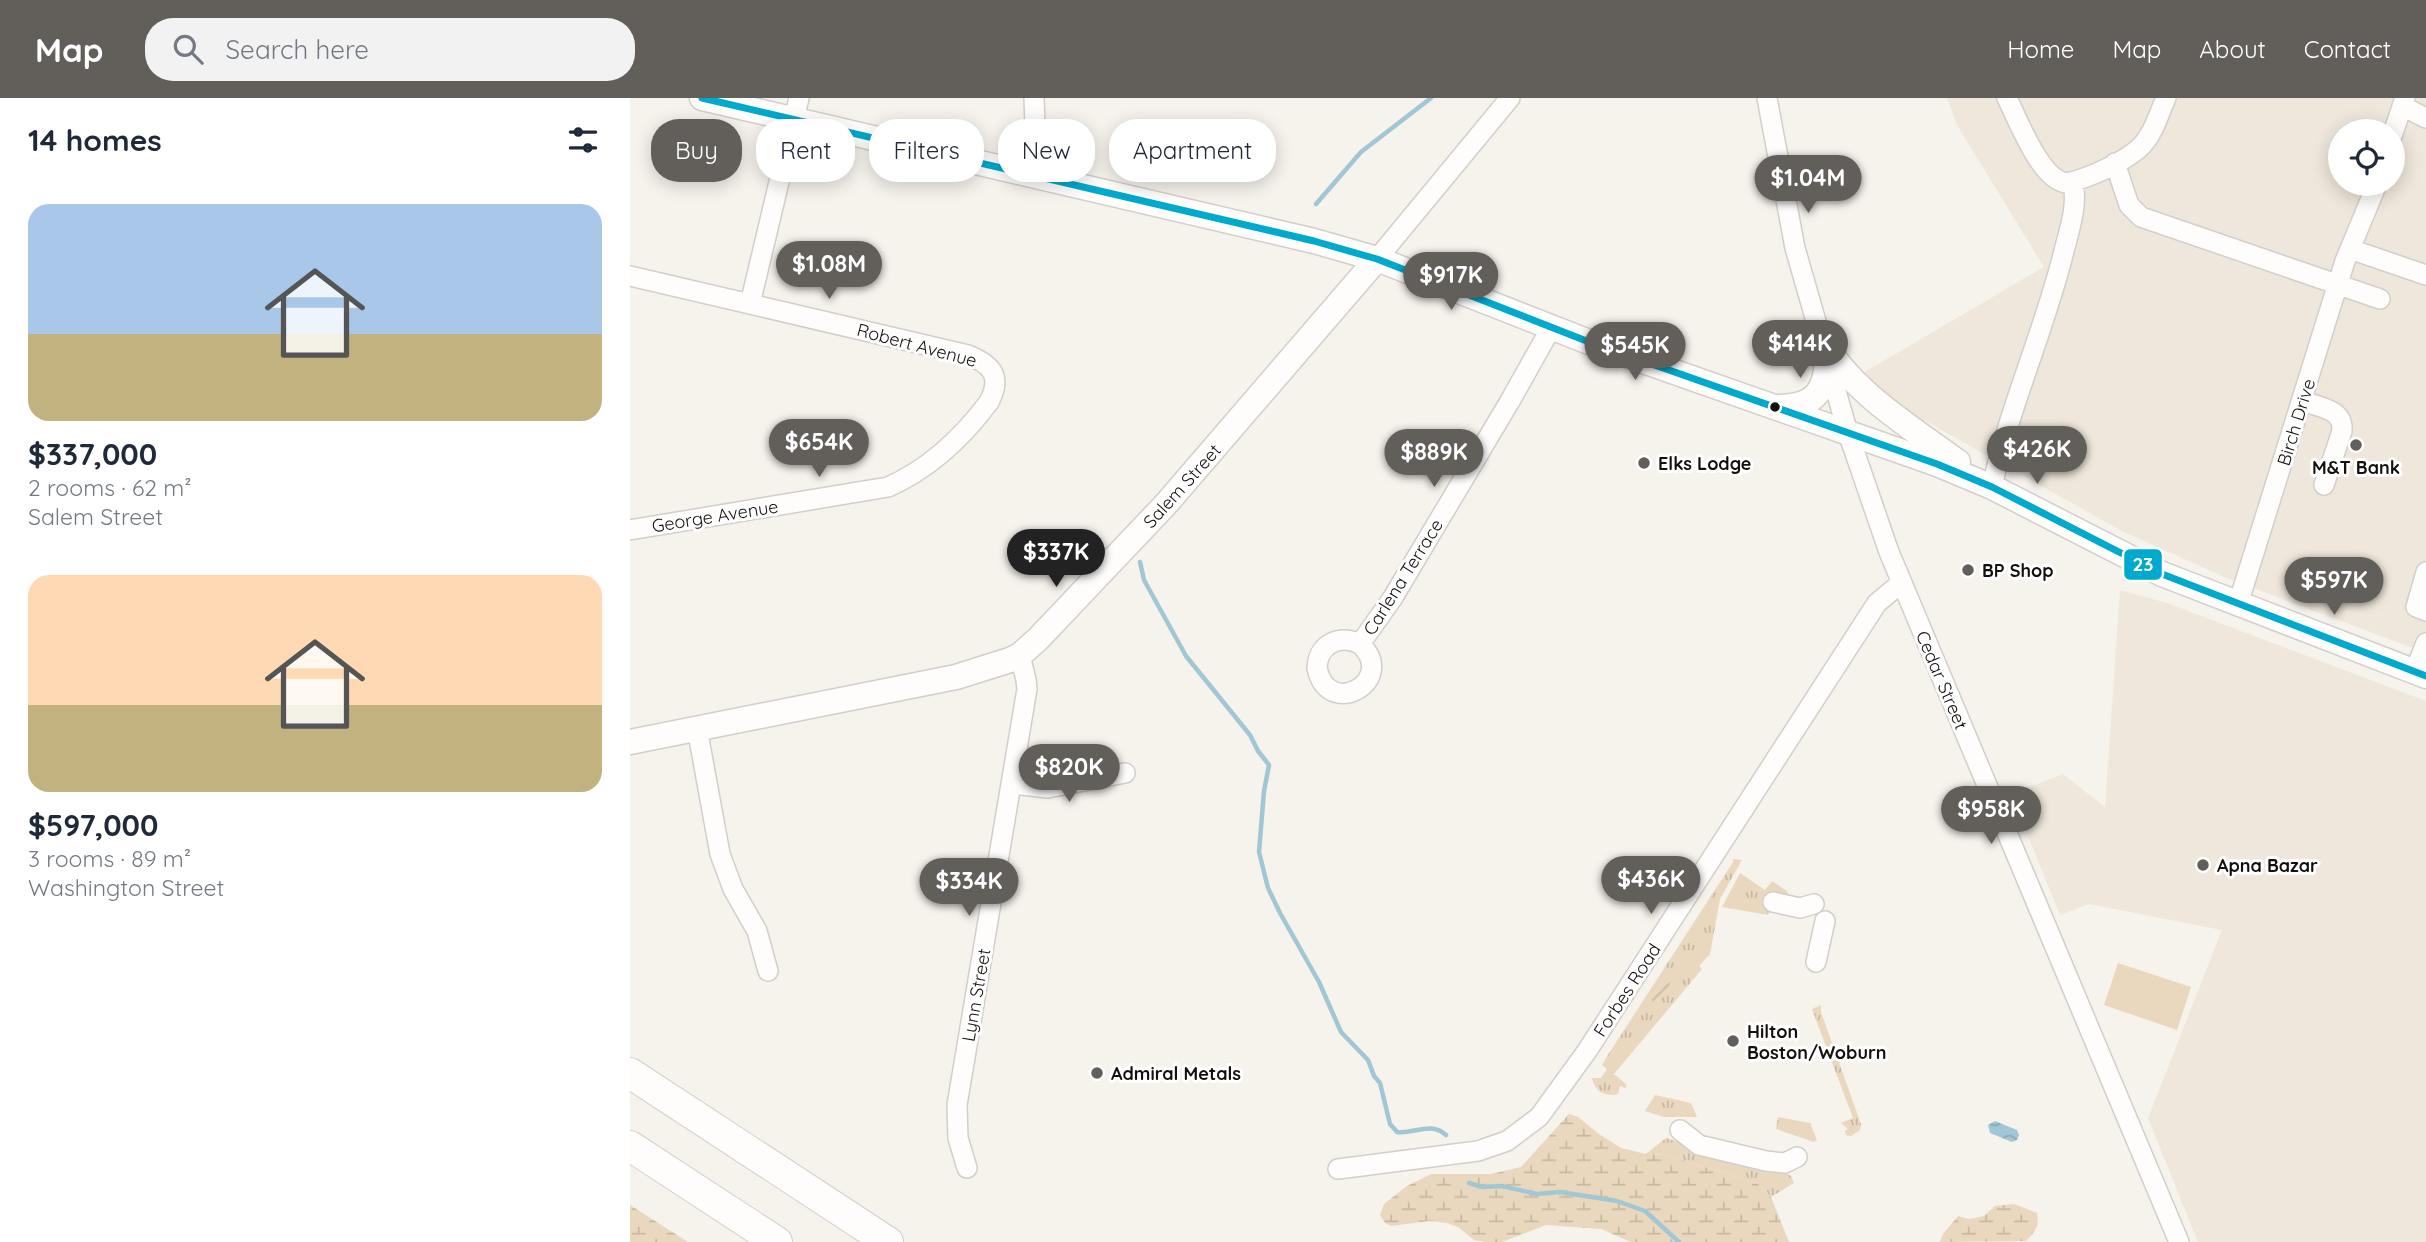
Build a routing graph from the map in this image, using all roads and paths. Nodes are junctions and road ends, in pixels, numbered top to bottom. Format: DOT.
graph roads {
  1 [pos="702,98"];
  2 [pos="1034,98"];
  3 [pos="1051,98"];
  4 [pos="1767,98"];
  5 [pos="2007,98"];
  6 [pos="2166,98"];
  7 [pos="1503,100"];
  8 [pos="2403,102"];
  9 [pos="796,109"];
  10 [pos="2426,118"];
  11 [pos="1035,119"];
  12 [pos="1039,119"];
  13 [pos="2398,119"];
  14 [pos="2115,163"];
  15 [pos="998,166"];
  16 [pos="1059,182"];
  17 [pos="2073,182"];
  18 [pos="2372,196"];
  19 [pos="2352,244"];
  20 [pos="1377,259"];
  21 [pos="2426,275"];
  22 [pos="630,276"];
  23 [pos="2338,285"];
  24 [pos="2380,299"];
  25 [pos="750,304"];
  26 [pos="1551,328"];
  27 [pos="1824,349"];
  28 [pos="994,374"];
  29 [pos="2302,401"];
  30 [pos="1779,407"];
  31 [pos="1848,433"];
  32 [pos="2324,485"];
  33 [pos="1992,487"];
  34 [pos="630,530"];
  35 [pos="2426,572"];
  36 [pos="1901,583"];
  37 [pos="2238,604"];
  38 [pos="2426,611"];
  39 [pos="2426,643"];
  40 [pos="1360,644"];
  41 [pos="1020,655"];
  42 [pos="2420,673"];
  43 [pos="697,728"];
  44 [pos="630,742"];
  45 [pos="1125,773"];
  46 [pos="1012,784"];
  47 [pos="1773,902"];
  48 [pos="1814,904"];
  49 [pos="1825,921"];
  50 [pos="1816,962"];
  51 [pos="768,971"];
  52 [pos="630,1073"];
  53 [pos="1680,1130"];
  54 [pos="630,1146"];
  55 [pos="1797,1157"];
  56 [pos="967,1168"];
  57 [pos="1338,1169"];
  58 [pos="777,1242"];
  59 [pos="888,1242"];
  60 [pos="2179,1242"];
  1 -- 9 [label="main road"];
  2 -- 11 [label="street"];
  3 -- 12 [label="street"];
  4 -- 27 [label="street, Cedar Street"];
  5 -- 17 [label="street"];
  6 -- 14 [label="street"];
  7 -- 20 [label="street, Salem Street"];
  8 -- 10 [label="street"];
  8 -- 13 [label="street"];
  9 -- 15 [label="main road"];
  9 -- 25 [label="street"];
  14 -- 17 [label="street"];
  14 -- 23 [label="street"];
  16 -- 20 [label="main road"];
  17 -- 33 [label="street"];
  18 -- 19 [label="street, Birch Drive"];
  19 -- 21 [label="street"];
  19 -- 23 [label="street, Birch Drive"];
  20 -- 26 [label="main road"];
  20 -- 41 [label="main road, Salem Street"];
  22 -- 25 [label="street, Robert Avenue"];
  23 -- 24 [label="street"];
  23 -- 29 [label="street, Birch Drive"];
  25 -- 28 [label="street, Robert Avenue"];
  26 -- 30 [label="main road"];
  26 -- 40 [label="street, Carlena Terrace"];
  27 -- 30 [label="main road"];
  27 -- 31 [label="street, Cedar Street"];
  27 -- 33 [label="main road"];
  28 -- 34 [label="street, George Avenue"];
  29 -- 32 [label="street"];
  29 -- 37 [label="street, Birch Drive"];
  30 -- 31 [label="main road"];
  31 -- 33 [label="main road"];
  31 -- 36 [label="street, Cedar Street"];
  33 -- 37 [label="main road"];
  35 -- 38 [label="street"];
  36 -- 57 [label="street, Forbes Road"];
  36 -- 60 [label="street, Cedar Street"];
  37 -- 42 [label="main road"];
  39 -- 42 [label="street"];
  41 -- 43 [label="main road, Salem Street"];
  41 -- 46 [label="street, Lynn Street"];
  43 -- 44 [label="main road, Salem Street"];
  43 -- 51 [label="street"];
  45 -- 46 [label="street"];
  46 -- 56 [label="street, Lynn Street"];
  47 -- 48 [label="street"];
  49 -- 50 [label="street"];
  52 -- 59 [label="highway"];
  53 -- 55 [label="street"];
  54 -- 58 [label="highway"];
}
